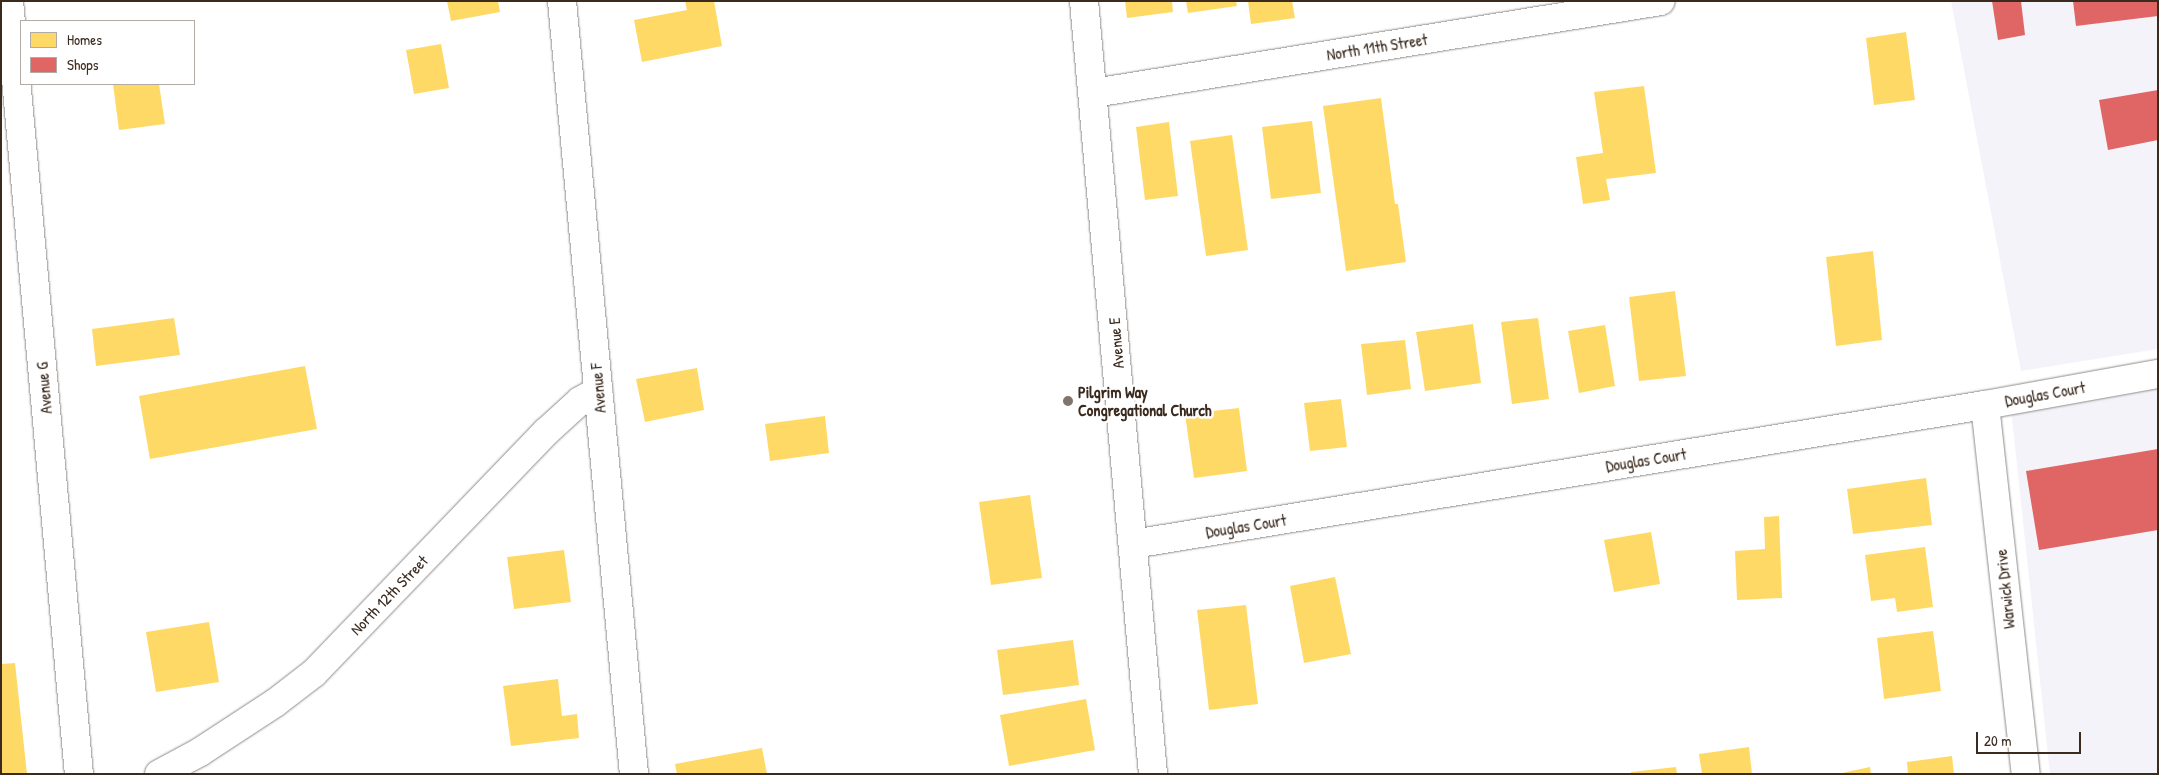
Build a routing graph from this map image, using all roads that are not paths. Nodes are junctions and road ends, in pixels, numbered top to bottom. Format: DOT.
graph roads {
  1 [pos="9,1"];
  2 [pos="562,1"];
  3 [pos="1084,1"];
  4 [pos="1661,1"];
  5 [pos="1094,93"];
  6 [pos="2158,374"];
  7 [pos="598,391"];
  8 [pos="1985,404"];
  9 [pos="1133,544"];
  10 [pos="79,774"];
  11 [pos="159,774"];
  12 [pos="634,774"];
  13 [pos="1153,774"];
  14 [pos="2026,774"];
  1 -- 10 [label="street, Avenue G"];
  2 -- 7 [label="street, Avenue F"];
  3 -- 5 [label="street, Avenue E"];
  4 -- 5 [label="street, North 11th Street"];
  5 -- 9 [label="street, Avenue E"];
  6 -- 8 [label="street, Douglas Court"];
  7 -- 11 [label="street, North 12th Street"];
  7 -- 12 [label="street, Avenue F"];
  8 -- 9 [label="street, Douglas Court"];
  8 -- 14 [label="street, Warwick Drive"];
  9 -- 13 [label="street, Avenue E"];
}
